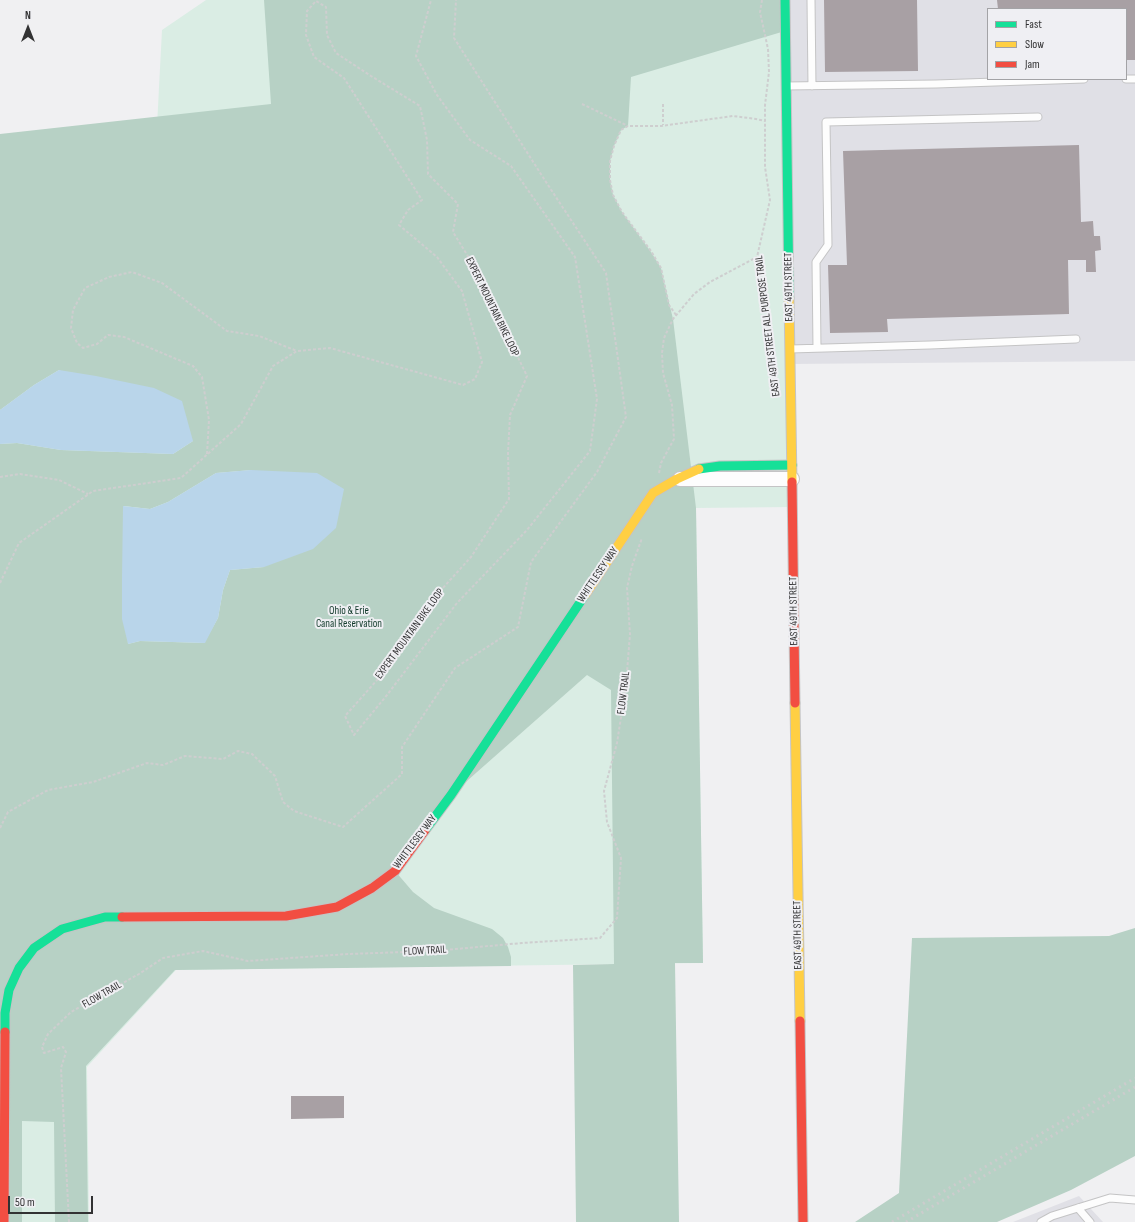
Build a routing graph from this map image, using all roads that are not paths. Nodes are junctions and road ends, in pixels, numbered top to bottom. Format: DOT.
graph roads {
  1 [pos="785,0"];
  2 [pos="811,0"];
  3 [pos="1045,80"];
  4 [pos="786,86"];
  5 [pos="812,86"];
  6 [pos="1038,117"];
  7 [pos="1076,339"];
  8 [pos="817,348"];
  9 [pos="790,349"];
  10 [pos="792,472"];
  11 [pos="678,479"];
  12 [pos="1135,1200"];
  13 [pos="1078,1208"];
  14 [pos="4,1222"];
  15 [pos="802,1222"];
  16 [pos="1041,1222"];
  17 [pos="1090,1222"];
  1 -- 4 [label="street, EAST 49TH STREET"];
  2 -- 5 [label="lane"];
  3 -- 5 [label="lane"];
  4 -- 5 [label="lane"];
  4 -- 9 [label="street, EAST 49TH STREET"];
  6 -- 8 [label="lane"];
  7 -- 8 [label="lane"];
  8 -- 9 [label="lane"];
  9 -- 10 [label="street, EAST 49TH STREET"];
  10 -- 11 [label="street, WHITTLESEY WAY"];
  10 -- 15 [label="street, EAST 49TH STREET"];
  11 -- 14 [label="street, WHITTLESEY WAY"];
  12 -- 13 [label="lane"];
  13 -- 16 [label="lane"];
  13 -- 17 [label="lane"];
}
